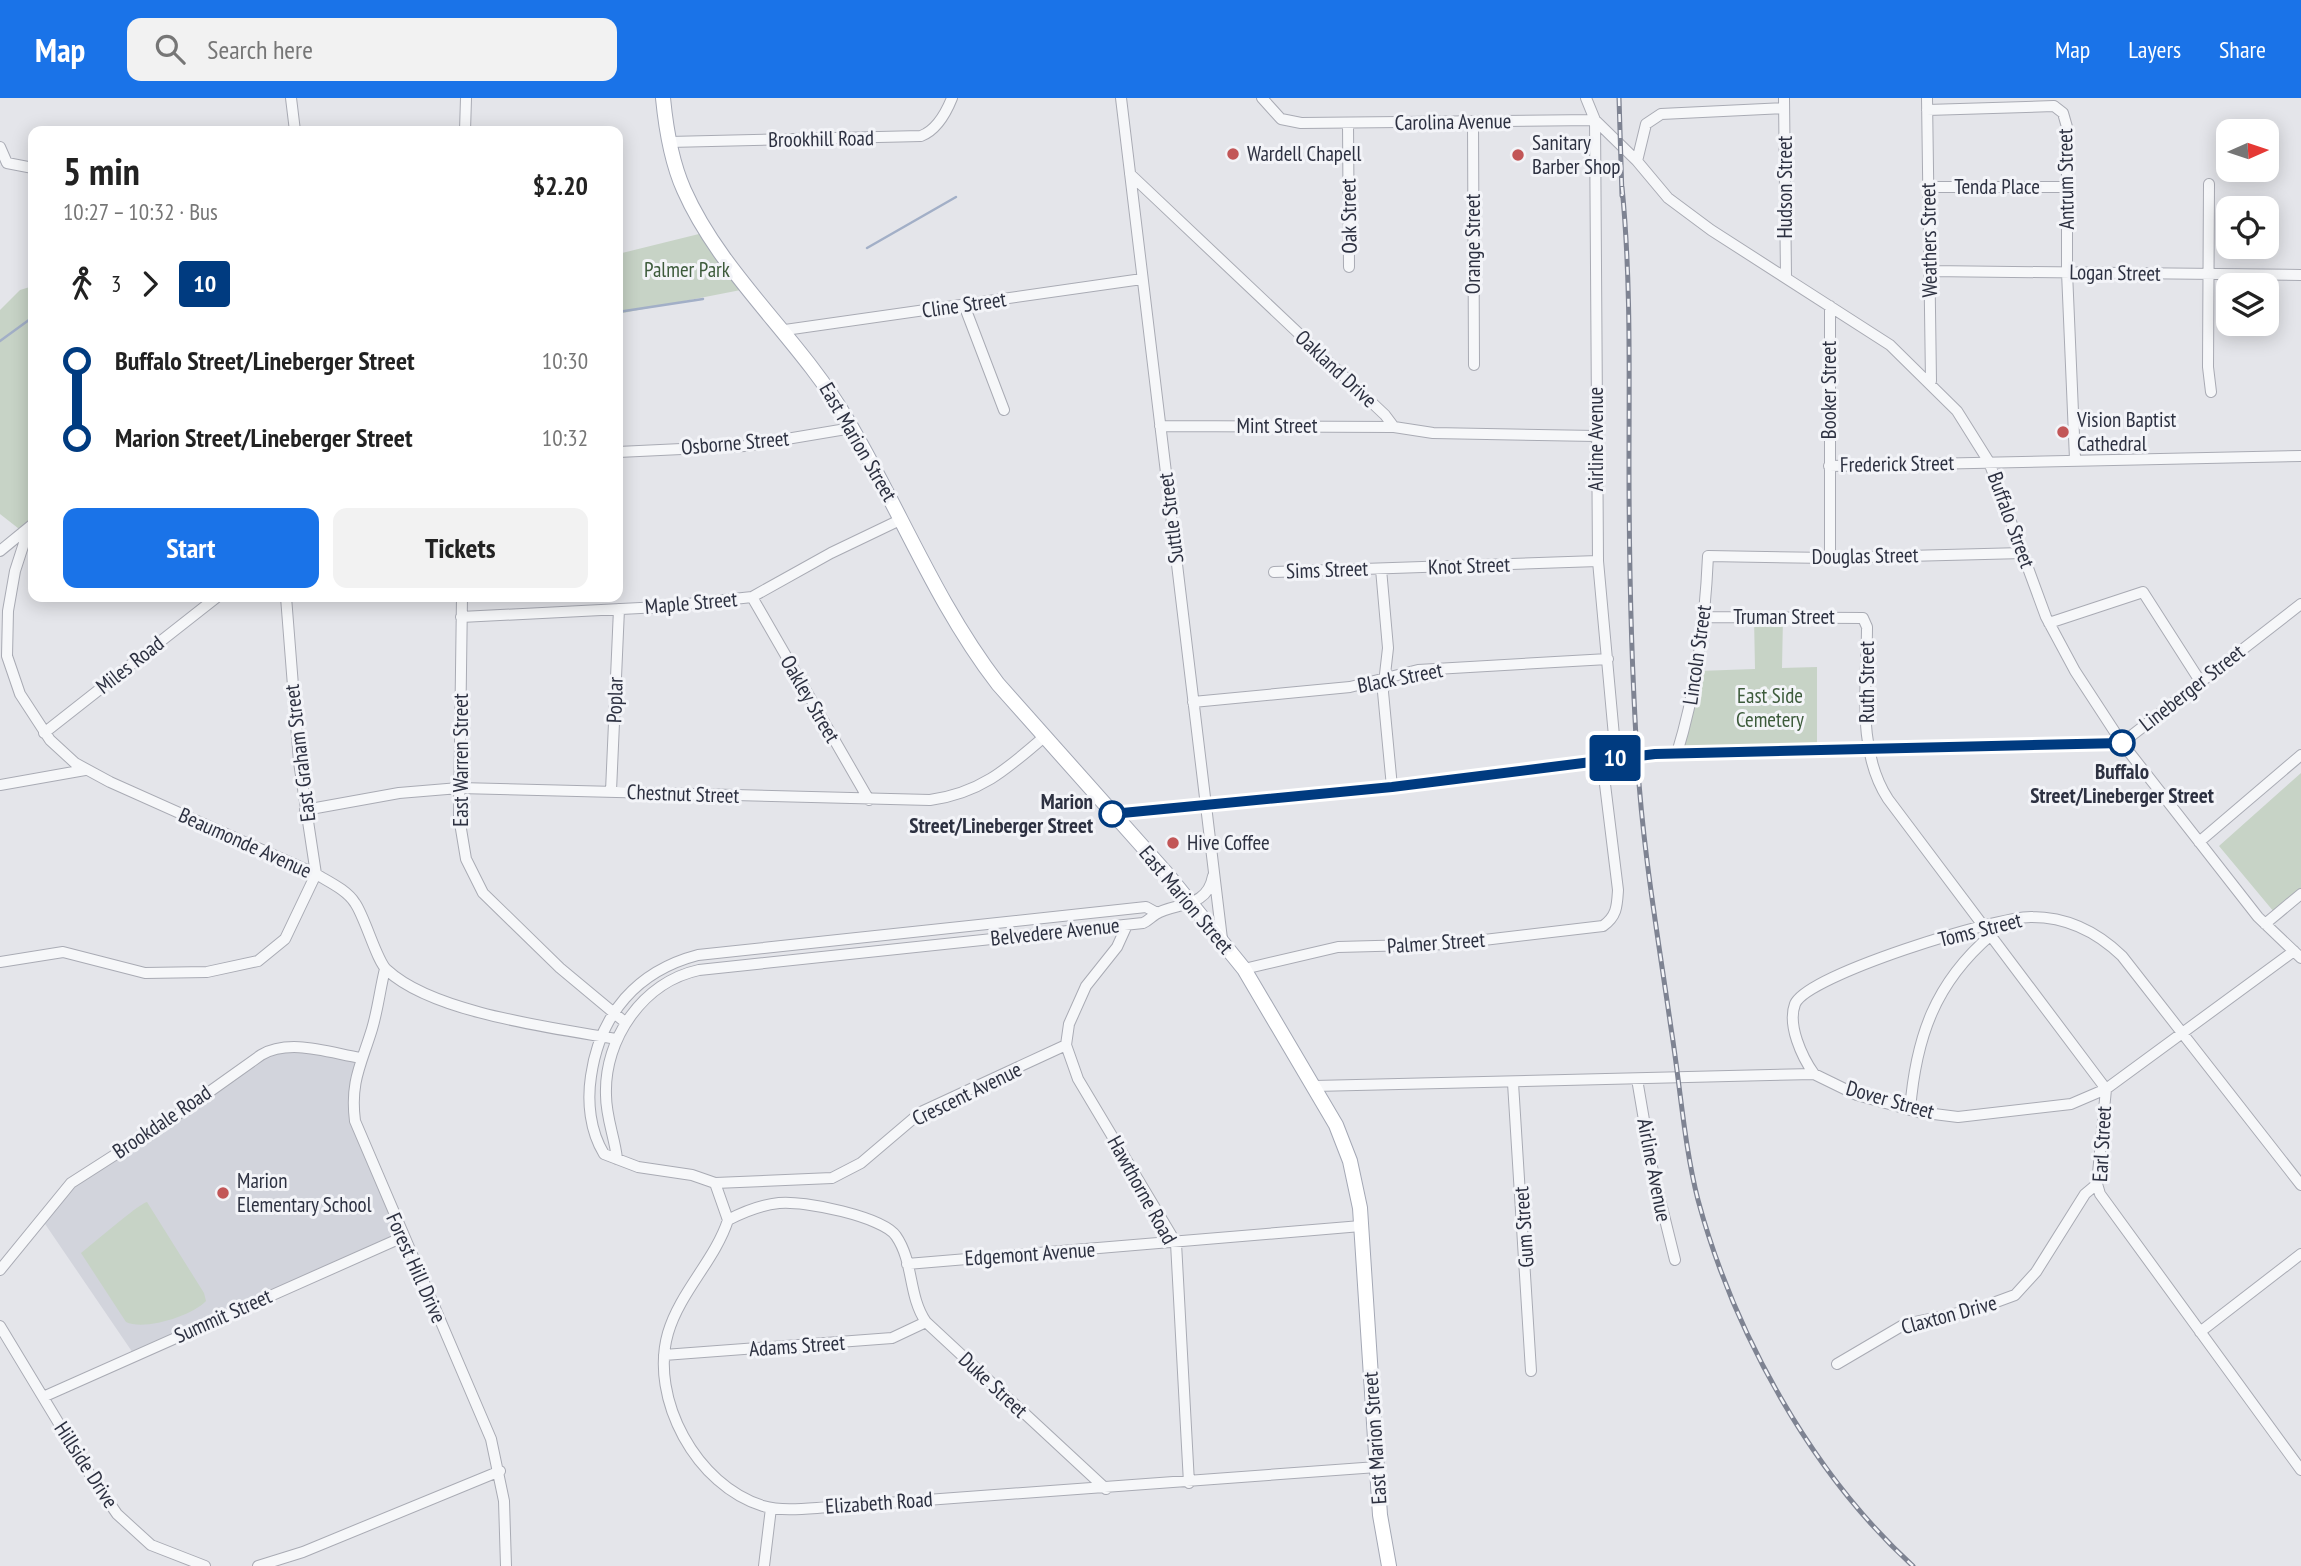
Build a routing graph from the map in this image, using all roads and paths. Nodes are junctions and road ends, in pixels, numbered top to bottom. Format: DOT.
graph roads {
  1 [pos="291,98"];
  2 [pos="466,98"];
  3 [pos="663,98"];
  4 [pos="952,98"];
  5 [pos="1121,98"];
  6 [pos="1262,98"];
  7 [pos="1586,98"];
  8 [pos="1784,103"];
  9 [pos="1927,104"];
  10 [pos="1595,120"];
  11 [pos="1473,122"];
  12 [pos="1348,123"];
  13 [pos="294,126"];
  14 [pos="465,126"];
  15 [pos="669,142"];
  16 [pos="1,153"];
  17 [pos="1637,161"];
  18 [pos="28,168"];
  19 [pos="1130,174"];
  20 [pos="2209,184"];
  21 [pos="1928,187"];
  22 [pos="2067,187"];
  23 [pos="1349,267"];
  24 [pos="1929,271"];
  25 [pos="2067,272"];
  26 [pos="2208,274"];
  27 [pos="2301,275"];
  28 [pos="1786,277"];
  29 [pos="1142,279"];
  30 [pos="964,305"];
  31 [pos="1830,306"];
  32 [pos="785,330"];
  33 [pos="1474,365"];
  34 [pos="1931,382"];
  35 [pos="2211,392"];
  36 [pos="1004,410"];
  37 [pos="1160,426"];
  38 [pos="1394,427"];
  39 [pos="852,428"];
  40 [pos="1595,436"];
  41 [pos="623,452"];
  42 [pos="2301,456"];
  43 [pos="2074,459"];
  44 [pos="1989,462"];
  45 [pos="1829,466"];
  46 [pos="902,519"];
  47 [pos="28,528"];
  48 [pos="23,532"];
  49 [pos="0,551"];
  50 [pos="2023,553"];
  51 [pos="1707,556"];
  52 [pos="1830,558"];
  53 [pos="1598,562"];
  54 [pos="1381,569"];
  55 [pos="1274,572"];
  56 [pos="752,597"];
  57 [pos="211,602"];
  58 [pos="286,602"];
  59 [pos="462,602"];
  60 [pos="2301,604"];
  61 [pos="619,609"];
  62 [pos="461,617"];
  63 [pos="1705,617"];
  64 [pos="1863,618"];
  65 [pos="2049,623"];
  66 [pos="1608,659"];
  67 [pos="1385,677"];
  68 [pos="2200,681"];
  69 [pos="1193,702"];
  70 [pos="44,733"];
  71 [pos="1044,737"];
  72 [pos="2122,743"];
  73 [pos="1867,747"];
  74 [pos="1677,753"];
  75 [pos="2301,755"];
  76 [pos="1616,758"];
  77 [pos="1602,760"];
  78 [pos="85,769"];
  79 [pos="0,785"];
  80 [pos="1392,787"];
  81 [pos="459,788"];
  82 [pos="611,791"];
  83 [pos="869,800"];
  84 [pos="1205,806"];
  85 [pos="305,810"];
  86 [pos="1112,814"];
  87 [pos="2199,842"];
  88 [pos="1214,870"];
  89 [pos="317,874"];
  90 [pos="2301,894"];
  91 [pos="1192,903"];
  92 [pos="1157,913"];
  93 [pos="2265,924"];
  94 [pos="1127,925"];
  95 [pos="949,928"];
  96 [pos="1987,930"];
  97 [pos="1222,939"];
  98 [pos="950,943"];
  99 [pos="765,948"];
  100 [pos="2297,955"];
  101 [pos="0,962"];
  102 [pos="766,963"];
  103 [pos="385,969"];
  104 [pos="1244,969"];
  105 [pos="613,1012"];
  106 [pos="626,1023"];
  107 [pos="2181,1032"];
  108 [pos="599,1036"];
  109 [pos="617,1039"];
  110 [pos="1066,1045"];
  111 [pos="361,1058"];
  112 [pos="1814,1074"];
  113 [pos="1637,1079"];
  114 [pos="1513,1083"];
  115 [pos="1314,1086"];
  116 [pos="2106,1088"];
  117 [pos="1910,1110"];
  118 [pos="617,1159"];
  119 [pos="715,1183"];
  120 [pos="2097,1184"];
  121 [pos="2301,1185"];
  122 [pos="729,1220"];
  123 [pos="1362,1226"];
  124 [pos="403,1237"];
  125 [pos="1176,1243"];
  126 [pos="2301,1254"];
  127 [pos="1675,1259"];
  128 [pos="907,1264"];
  129 [pos="0,1270"];
  130 [pos="926,1322"];
  131 [pos="0,1326"];
  132 [pos="2200,1332"];
  133 [pos="664,1356"];
  134 [pos="1837,1364"];
  135 [pos="1531,1371"];
  136 [pos="43,1397"];
  137 [pos="1377,1467"];
  138 [pos="2301,1470"];
  139 [pos="500,1471"];
  140 [pos="1189,1483"];
  141 [pos="1106,1489"];
  142 [pos="771,1508"];
  143 [pos="205,1566"];
  144 [pos="258,1566"];
  145 [pos="506,1566"];
  146 [pos="764,1566"];
  147 [pos="1389,1566"];
  1 -- 13 [label="street"];
  2 -- 14 [label="street"];
  3 -- 15 [label="main road, East Marion Street"];
  4 -- 15 [label="street, Brookhill Road"];
  5 -- 19 [label="street, Suttle Street"];
  6 -- 12 [label="street, Carolina Avenue"];
  7 -- 10 [label="street"];
  8 -- 17 [label="street"];
  8 -- 28 [label="street, Hudson Street"];
  9 -- 21 [label="street, Weathers Street"];
  9 -- 22 [label="street, Antrum Street"];
  10 -- 11 [label="street, Carolina Avenue"];
  10 -- 17 [label="street"];
  10 -- 40 [label="street, Airline Avenue"];
  11 -- 12 [label="street, Carolina Avenue"];
  11 -- 33 [label="street, Orange Street"];
  12 -- 23 [label="street, Oak Street"];
  15 -- 32 [label="main road, East Marion Street"];
  16 -- 18 [label="street"];
  17 -- 28 [label="street, Buffalo Street"];
  19 -- 29 [label="street, Suttle Street"];
  19 -- 38 [label="street, Oakland Drive"];
  20 -- 26 [label="street"];
  21 -- 22 [label="street, Tenda Place"];
  21 -- 24 [label="street, Weathers Street"];
  22 -- 25 [label="street, Antrum Street"];
  24 -- 25 [label="street, Logan Street"];
  24 -- 34 [label="street, Weathers Street"];
  25 -- 26 [label="street, Logan Street"];
  25 -- 43 [label="street, Antrum Street"];
  26 -- 27 [label="street, Logan Street"];
  26 -- 35 [label="street"];
  28 -- 31 [label="street, Buffalo Street"];
  29 -- 30 [label="street, Cline Street"];
  29 -- 37 [label="street, Suttle Street"];
  30 -- 32 [label="street, Cline Street"];
  30 -- 36 [label="street"];
  31 -- 34 [label="street, Buffalo Street"];
  31 -- 45 [label="street, Booker Street"];
  32 -- 39 [label="main road, East Marion Street"];
  34 -- 44 [label="street, Buffalo Street"];
  37 -- 38 [label="street, Mint Street"];
  37 -- 69 [label="street, Suttle Street"];
  38 -- 40 [label="street, Oakland Drive"];
  39 -- 41 [label="street, Osborne Street"];
  39 -- 46 [label="main road, East Marion Street"];
  40 -- 53 [label="street, Airline Avenue"];
  42 -- 43 [label="street, Frederick Street"];
  43 -- 44 [label="street, Frederick Street"];
  44 -- 45 [label="street, Frederick Street"];
  44 -- 50 [label="street, Buffalo Street"];
  45 -- 52 [label="street, Booker Street"];
  46 -- 56 [label="street, Maple Street"];
  46 -- 71 [label="main road, East Marion Street"];
  47 -- 48 [label="street"];
  48 -- 49 [label="street"];
  48 -- 70 [label="street, Beaumonde Avenue"];
  50 -- 52 [label="street, Douglas Street"];
  50 -- 65 [label="street, Buffalo Street"];
  51 -- 52 [label="street, Douglas Street"];
  51 -- 63 [label="street, Lincoln Street"];
  53 -- 54 [label="street, Knot Street"];
  53 -- 66 [label="street, Airline Avenue"];
  54 -- 55 [label="street, Sims Street"];
  54 -- 67 [label="street"];
  56 -- 61 [label="street, Maple Street"];
  56 -- 83 [label="street, Oakley Street"];
  57 -- 70 [label="street, Miles Road"];
  58 -- 85 [label="street, East Graham Street"];
  59 -- 62 [label="street, East Warren Street"];
  60 -- 68 [label="street, Lineberger Street"];
  61 -- 62 [label="street, Maple Street"];
  61 -- 82 [label="street, Poplar"];
  62 -- 81 [label="street, East Warren Street"];
  63 -- 64 [label="street, Truman Street"];
  63 -- 74 [label="street, Lincoln Street"];
  64 -- 73 [label="street, Ruth Street"];
  65 -- 68 [label="street"];
  65 -- 72 [label="street, Buffalo Street"];
  66 -- 67 [label="street, Black Street"];
  66 -- 76 [label="street, Airline Avenue"];
  67 -- 69 [label="street, Black Street"];
  67 -- 80 [label="street"];
  68 -- 72 [label="street, Lineberger Street"];
  69 -- 84 [label="street, Suttle Street"];
  70 -- 78 [label="street, Beaumonde Avenue"];
  71 -- 83 [label="street, Chestnut Street"];
  71 -- 86 [label="main road, East Marion Street"];
  72 -- 73 [label="street, Lineberger Street"];
  72 -- 87 [label="street, Buffalo Street"];
  73 -- 74 [label="street, Lineberger Street"];
  73 -- 96 [label="street, Earl Street"];
  74 -- 76 [label="street, Lineberger Street"];
  75 -- 87 [label="street"];
  76 -- 77 [label="street, Lineberger Street"];
  77 -- 80 [label="street, Lineberger Street"];
  77 -- 104 [label="street, Palmer Street"];
  78 -- 79 [label="street"];
  78 -- 89 [label="street, Beaumonde Avenue"];
  80 -- 84 [label="street, Lineberger Street"];
  81 -- 82 [label="street, Chestnut Street"];
  81 -- 85 [label="street, Chestnut Street"];
  81 -- 105 [label="street, East Warren Street"];
  82 -- 83 [label="street, Chestnut Street"];
  84 -- 86 [label="street, Lineberger Street"];
  84 -- 88 [label="street, Suttle Street"];
  85 -- 89 [label="street, East Graham Street"];
  86 -- 91 [label="main road, East Marion Street"];
  87 -- 93 [label="street, Buffalo Street"];
  88 -- 91 [label="street"];
  88 -- 97 [label="street, Suttle Street"];
  89 -- 101 [label="street"];
  89 -- 103 [label="street, Beaumonde Avenue"];
  90 -- 93 [label="street"];
  91 -- 92 [label="street, Belvedere Avenue"];
  91 -- 97 [label="main road, East Marion Street"];
  92 -- 94 [label="street, Belvedere Avenue"];
  92 -- 95 [label="street, Belvedere Avenue"];
  93 -- 100 [label="street, Buffalo Street"];
  94 -- 98 [label="street, Belvedere Avenue"];
  94 -- 110 [label="street"];
  95 -- 98 [label="street"];
  95 -- 99 [label="street, Belvedere Avenue"];
  96 -- 107 [label="street, Toms Street"];
  96 -- 112 [label="street, Toms Street"];
  96 -- 116 [label="street, Earl Street"];
  96 -- 117 [label="street"];
  97 -- 104 [label="main road, East Marion Street"];
  98 -- 102 [label="street, Belvedere Avenue"];
  99 -- 102 [label="street"];
  99 -- 105 [label="street, Belvedere Avenue"];
  100 -- 107 [label="street, Dover Street"];
  102 -- 106 [label="street, Belvedere Avenue"];
  103 -- 108 [label="street"];
  103 -- 111 [label="street, Forest Hill Drive"];
  104 -- 115 [label="main road, East Marion Street"];
  105 -- 106 [label="street, East Warren Street"];
  105 -- 108 [label="street, Belvedere Avenue"];
  106 -- 109 [label="street, Belvedere Avenue"];
  107 -- 116 [label="street, Dover Street"];
  107 -- 121 [label="street, Toms Street"];
  108 -- 109 [label="street"];
  108 -- 118 [label="street, Belvedere Avenue"];
  109 -- 118 [label="street, Belvedere Avenue"];
  110 -- 119 [label="street, Crescent Avenue"];
  110 -- 125 [label="street, Hawthorne Road"];
  111 -- 124 [label="street, Forest Hill Drive"];
  111 -- 129 [label="street, Brookdale Road"];
  112 -- 113 [label="street, Dover Street"];
  112 -- 117 [label="street, Dover Street"];
  113 -- 114 [label="street, Dover Street"];
  113 -- 127 [label="street, Airline Avenue"];
  114 -- 115 [label="street, Dover Street"];
  114 -- 135 [label="street, Gum Street"];
  115 -- 123 [label="main road, East Marion Street"];
  116 -- 117 [label="street, Dover Street"];
  116 -- 120 [label="street, Earl Street"];
  118 -- 119 [label="street, Belvedere Avenue"];
  119 -- 122 [label="street"];
  120 -- 132 [label="street, Earl Street"];
  120 -- 134 [label="street, Claxton Drive"];
  122 -- 128 [label="street"];
  122 -- 133 [label="street, Elizabeth Road"];
  123 -- 125 [label="street, Edgemont Avenue"];
  123 -- 137 [label="main road, East Marion Street"];
  124 -- 136 [label="street, Summit Street"];
  124 -- 139 [label="street, Forest Hill Drive"];
  125 -- 128 [label="street, Edgemont Avenue"];
  125 -- 140 [label="street, Hawthorne Road"];
  126 -- 132 [label="street"];
  128 -- 130 [label="street, Duke Street"];
  130 -- 133 [label="street, Adams Street"];
  130 -- 141 [label="street, Duke Street"];
  131 -- 136 [label="street, Hillside Drive"];
  132 -- 138 [label="street, Earl Street"];
  133 -- 142 [label="street, Elizabeth Road"];
  136 -- 143 [label="street, Hillside Drive"];
  137 -- 140 [label="street, Elizabeth Road"];
  137 -- 147 [label="main road, East Marion Street"];
  139 -- 144 [label="street"];
  139 -- 145 [label="street, Forest Hill Drive"];
  140 -- 141 [label="street, Elizabeth Road"];
  141 -- 142 [label="street, Elizabeth Road"];
  142 -- 146 [label="street"];
}
